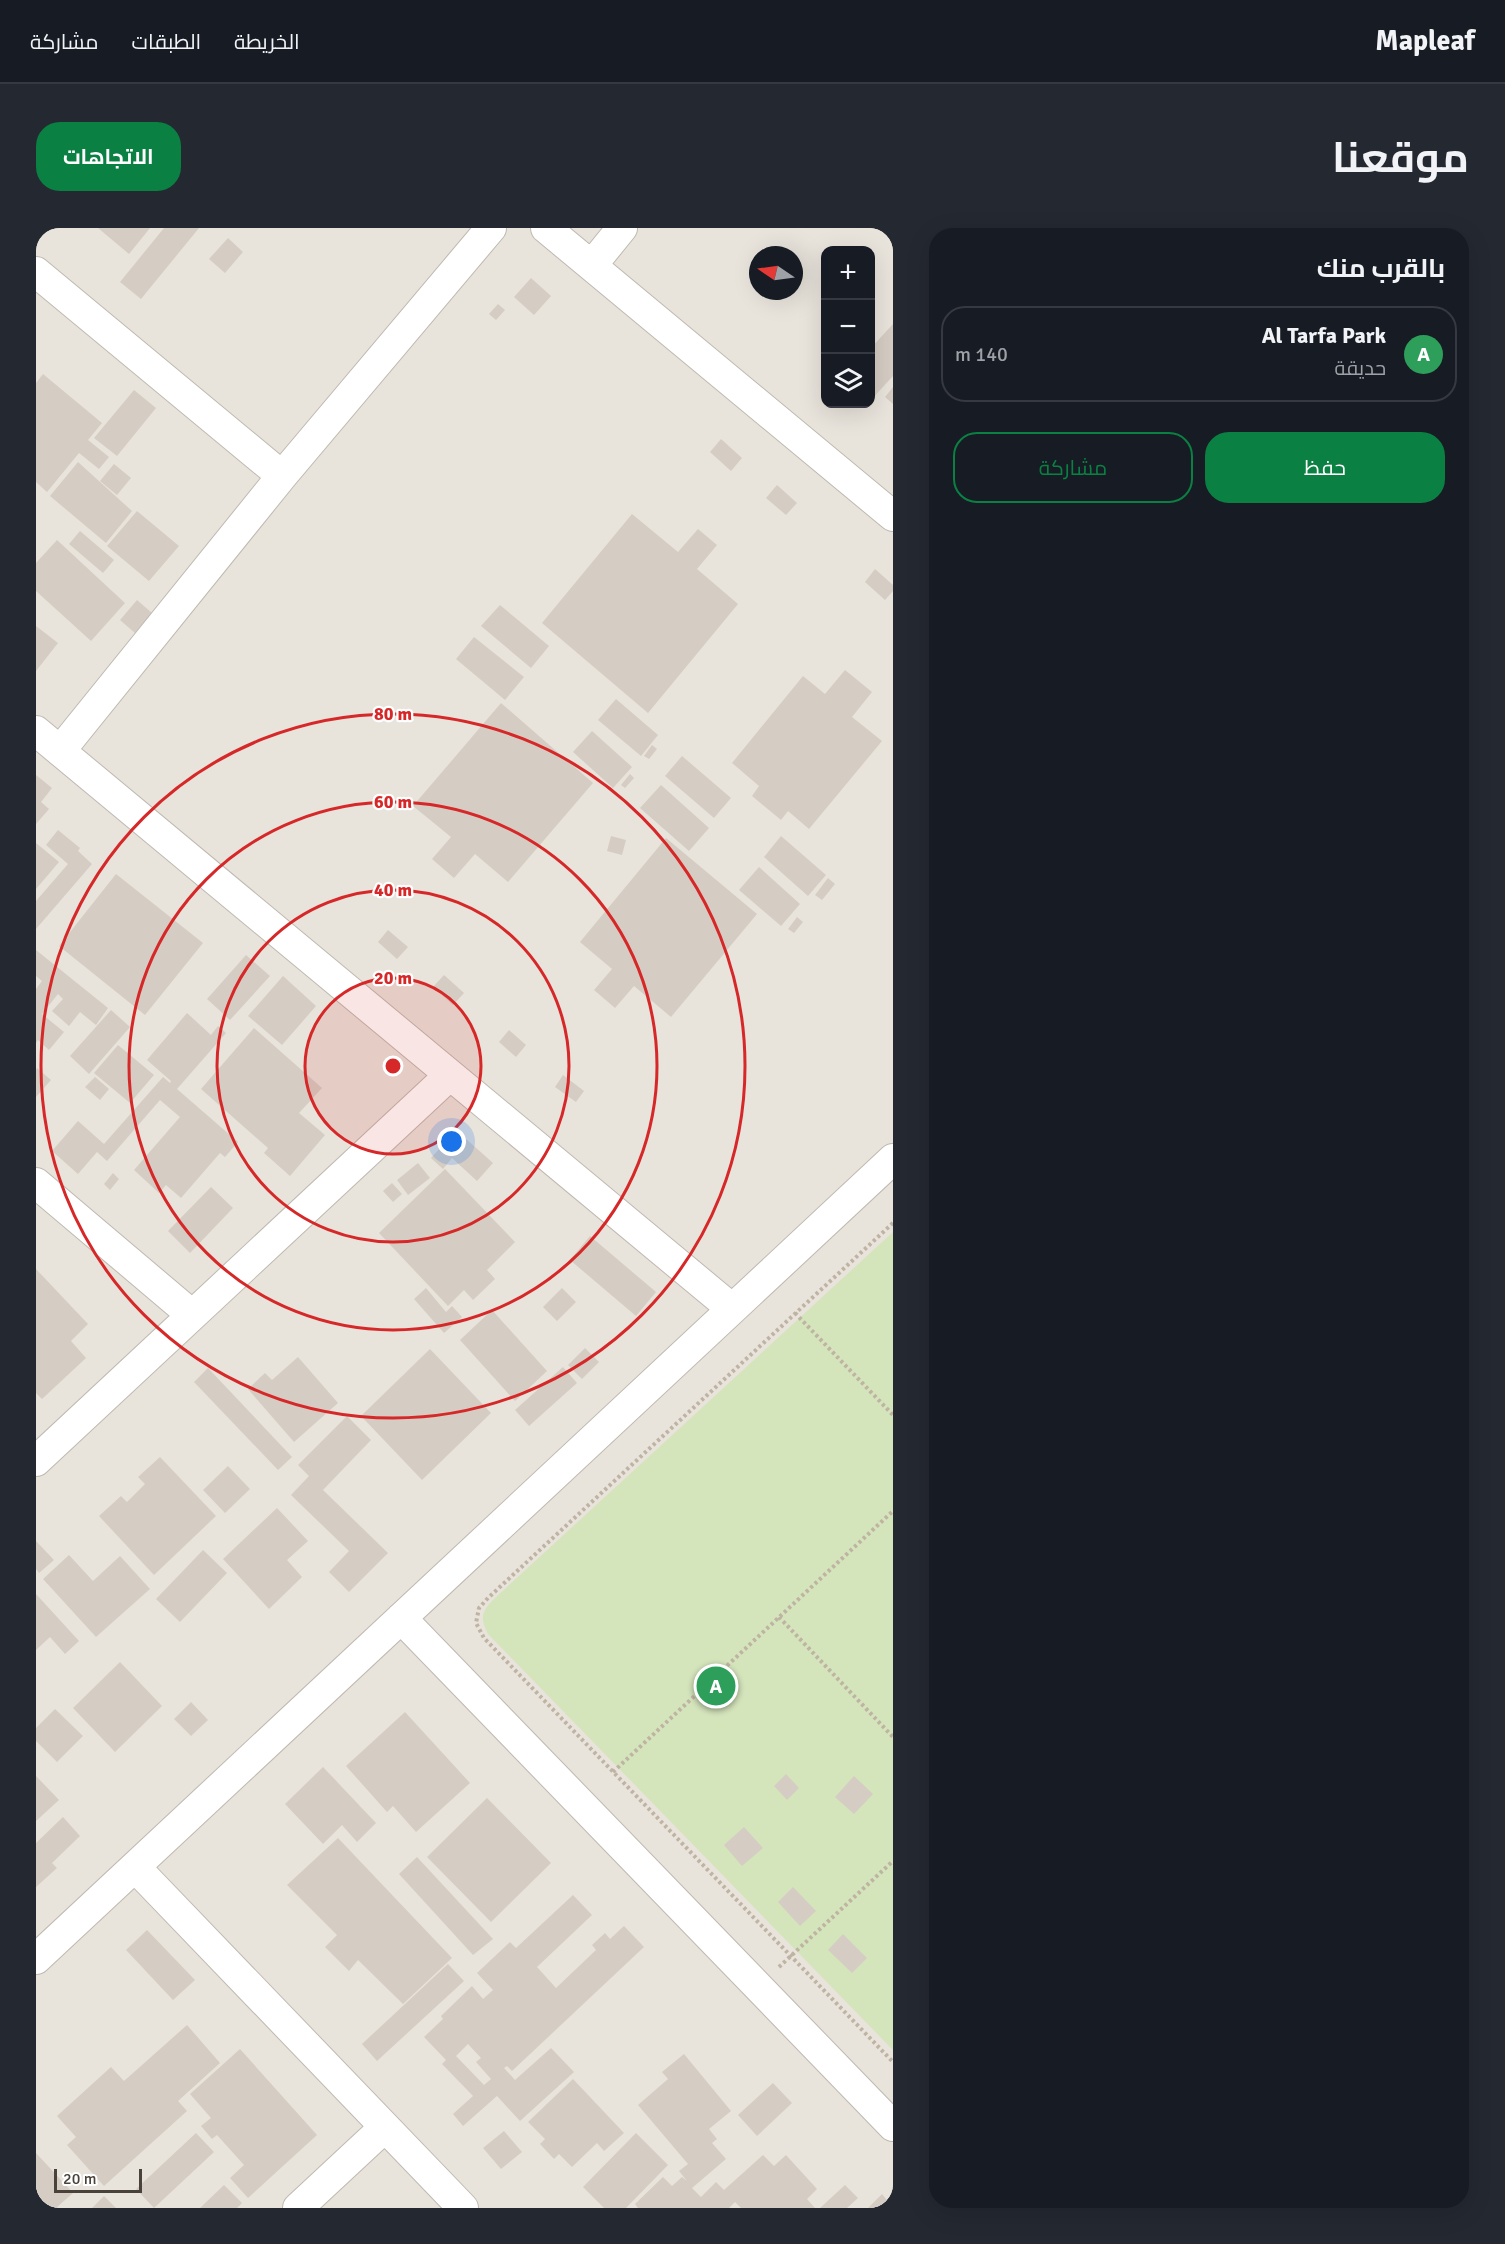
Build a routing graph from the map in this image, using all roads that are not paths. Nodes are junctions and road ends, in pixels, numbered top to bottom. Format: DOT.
graph roads {
  1 [pos="491,228"];
  2 [pos="546,228"];
  3 [pos="622,228"];
  4 [pos="592,265"];
  5 [pos="36,272"];
  6 [pos="282,476"];
  7 [pos="893,516"];
  8 [pos="36,731"];
  9 [pos="60,751"];
  10 [pos="450,1075"];
  11 [pos="893,1159"];
  12 [pos="36,1183"];
  13 [pos="731,1308"];
  14 [pos="192,1315"];
  15 [pos="36,1461"];
  16 [pos="401,1618"];
  17 [pos="135,1867"];
  18 [pos="36,1959"];
  19 [pos="893,2126"];
  20 [pos="385,2127"];
  21 [pos="298,2208"];
  22 [pos="463,2208"];
  1 -- 6 [label="street"];
  2 -- 4 [label="street"];
  3 -- 4 [label="street"];
  4 -- 7 [label="street"];
  5 -- 6 [label="street"];
  6 -- 9 [label="street"];
  8 -- 9 [label="street"];
  9 -- 10 [label="street"];
  10 -- 13 [label="street"];
  10 -- 14 [label="street"];
  11 -- 13 [label="street"];
  12 -- 14 [label="street"];
  13 -- 16 [label="street"];
  14 -- 15 [label="street"];
  16 -- 17 [label="street"];
  16 -- 19 [label="street"];
  17 -- 18 [label="street"];
  17 -- 20 [label="street"];
  20 -- 21 [label="street"];
  20 -- 22 [label="street"];
}
